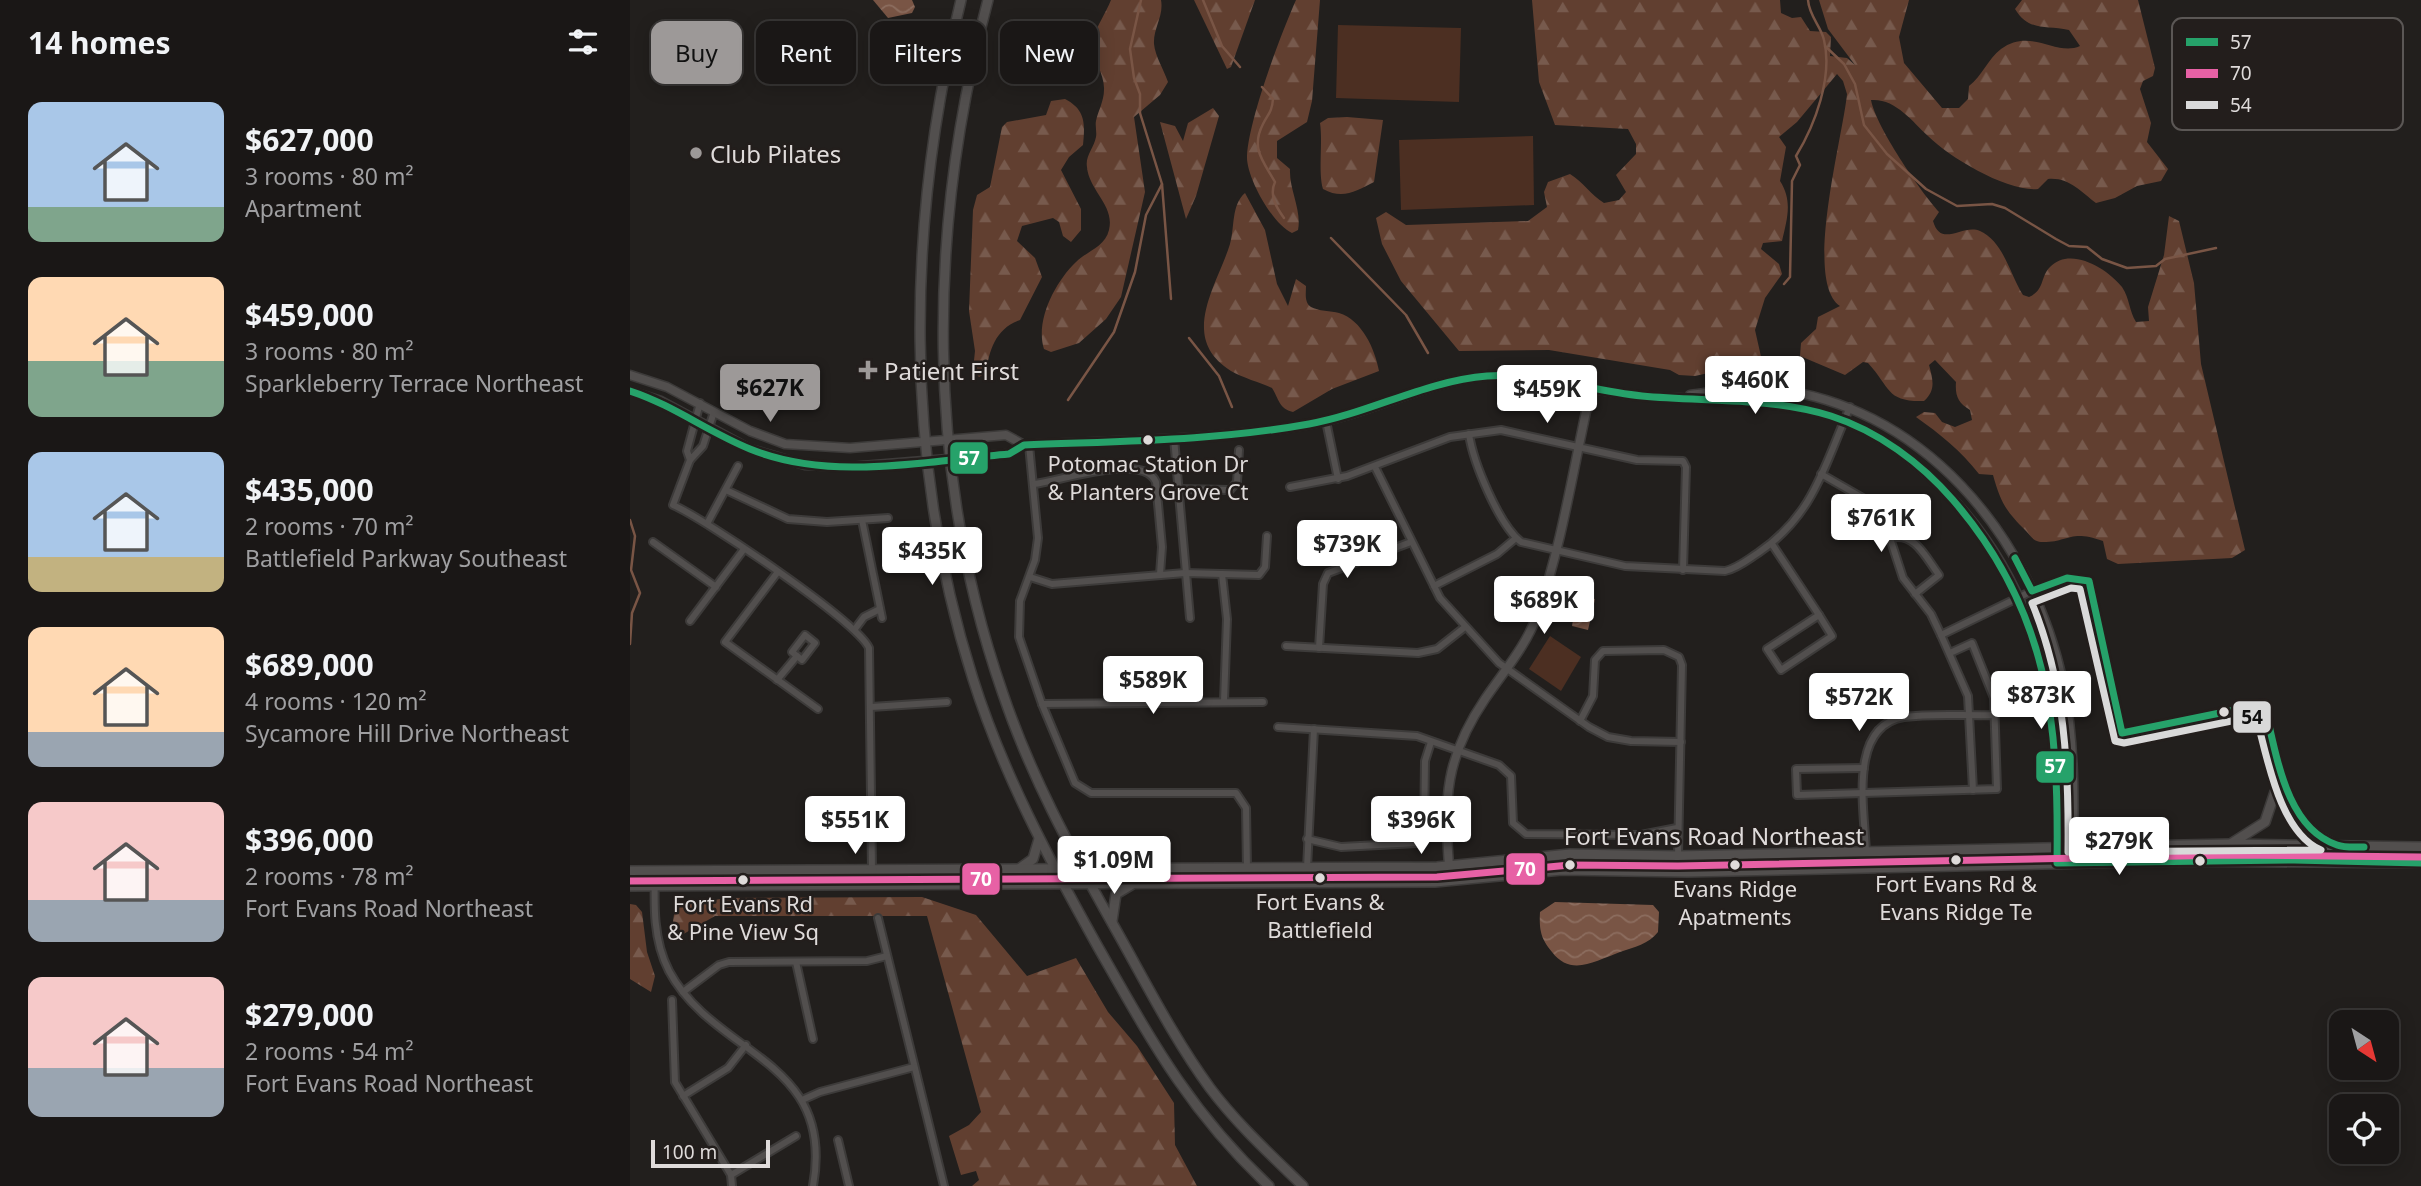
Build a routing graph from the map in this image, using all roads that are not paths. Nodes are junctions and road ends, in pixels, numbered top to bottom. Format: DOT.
graph roads {
  1 [pos="961,0"];
  2 [pos="988,0"];
  3 [pos="630,375"];
  4 [pos="1591,389"];
  5 [pos="630,391"];
  6 [pos="1670,398"];
  7 [pos="700,403"];
  8 [pos="1850,407"];
  9 [pos="714,412"];
  10 [pos="695,419"];
  11 [pos="1326,421"];
  12 [pos="1844,421"];
  13 [pos="709,428"];
  14 [pos="1469,434"];
  15 [pos="1174,438"];
  16 [pos="946,440"];
  17 [pos="925,441"];
  18 [pos="1027,445"];
  19 [pos="1578,446"];
  20 [pos="1239,450"];
  21 [pos="949,459"];
  22 [pos="690,460"];
  23 [pos="926,460"];
  24 [pos="738,466"];
  25 [pos="1375,467"];
  26 [pos="1821,474"];
  27 [pos="1338,479"];
  28 [pos="1034,484"];
  29 [pos="1290,487"];
  30 [pos="1178,489"];
  31 [pos="726,490"];
  32 [pos="888,518"];
  33 [pos="862,520"];
  34 [pos="708,522"];
  35 [pos="1267,536"];
  36 [pos="1516,538"];
  37 [pos="1890,538"];
  38 [pos="653,542"];
  39 [pos="1411,542"];
  40 [pos="1772,544"];
  41 [pos="744,549"];
  42 [pos="1554,551"];
  43 [pos="1683,570"];
  44 [pos="777,573"];
  45 [pos="1185,573"];
  46 [pos="1160,574"];
  47 [pos="1222,575"];
  48 [pos="1030,577"];
  49 [pos="1434,586"];
  50 [pos="716,587"];
  51 [pos="2032,591"];
  52 [pos="1915,594"];
  53 [pos="2020,598"];
  54 [pos="880,609"];
  55 [pos="1819,615"];
  56 [pos="883,618"];
  57 [pos="1190,618"];
  58 [pos="690,621"];
  59 [pos="1465,627"];
  60 [pos="855,629"];
  61 [pos="1941,635"];
  62 [pos="1286,646"];
  63 [pos="1319,648"];
  64 [pos="1950,653"];
  65 [pos="797,656"];
  66 [pos="1507,668"];
  67 [pos="778,680"];
  68 [pos="1224,701"];
  69 [pos="947,702"];
  70 [pos="1263,702"];
  71 [pos="1042,704"];
  72 [pos="871,707"];
  73 [pos="818,709"];
  74 [pos="1995,715"];
  75 [pos="1970,716"];
  76 [pos="1580,721"];
  77 [pos="1278,727"];
  78 [pos="1314,729"];
  79 [pos="1431,742"];
  80 [pos="1681,742"];
  81 [pos="1457,751"];
  82 [pos="1864,768"];
  83 [pos="1973,790"];
  84 [pos="2275,792"];
  85 [pos="1865,793"];
  86 [pos="2295,811"];
  87 [pos="1677,828"];
  88 [pos="1039,838"];
  89 [pos="1307,839"];
  90 [pos="2230,844"];
  91 [pos="2338,846"];
  92 [pos="2421,847"];
  93 [pos="2057,848"];
  94 [pos="2073,848"];
  95 [pos="1866,853"];
  96 [pos="1678,856"];
  97 [pos="2057,863"];
  98 [pos="2073,863"];
  99 [pos="2421,863"];
  100 [pos="1449,866"];
  101 [pos="1307,868"];
  102 [pos="1056,869"];
  103 [pos="1083,869"];
  104 [pos="1247,869"];
  105 [pos="872,870"];
  106 [pos="1018,870"];
  107 [pos="630,871"];
  108 [pos="655,871"];
  109 [pos="1064,884"];
  110 [pos="1090,884"];
  111 [pos="1131,884"];
  112 [pos="630,886"];
  113 [pos="655,886"];
  114 [pos="793,886"];
  115 [pos="878,918"];
  116 [pos="1112,923"];
  117 [pos="887,956"];
  118 [pos="796,962"];
  119 [pos="682,992"];
  120 [pos="671,1000"];
  121 [pos="813,1039"];
  122 [pos="746,1045"];
  123 [pos="914,1067"];
  124 [pos="683,1096"];
  125 [pos="802,1100"];
  126 [pos="796,1136"];
  127 [pos="838,1140"];
  128 [pos="731,1175"];
  129 [pos="732,1186"];
  130 [pos="813,1186"];
  131 [pos="849,1186"];
  132 [pos="944,1186"];
  133 [pos="1269,1186"];
  134 [pos="1303,1186"];
  1 -- 17 [label="main road"];
  2 -- 16 [label="main road"];
  3 -- 7 [label="street"];
  4 -- 6 [label="street"];
  4 -- 11 [label="street"];
  4 -- 19 [label="street"];
  5 -- 10 [label="street"];
  6 -- 8 [label="street"];
  6 -- 12 [label="street"];
  7 -- 9 [label="street"];
  7 -- 10 [label="street"];
  8 -- 12 [label="street"];
  8 -- 51 [label="street"];
  9 -- 13 [label="street"];
  9 -- 17 [label="street"];
  10 -- 13 [label="street"];
  10 -- 22 [label="street"];
  11 -- 15 [label="street"];
  11 -- 27 [label="street"];
  12 -- 26 [label="street"];
  12 -- 53 [label="street"];
  13 -- 22 [label="street"];
  13 -- 23 [label="street"];
  14 -- 19 [label="street"];
  14 -- 25 [label="street"];
  14 -- 36 [label="street"];
  15 -- 18 [label="street"];
  15 -- 30 [label="street"];
  16 -- 17 [label="street"];
  16 -- 18 [label="street"];
  16 -- 21 [label="main road"];
  17 -- 23 [label="main road"];
  18 -- 21 [label="street"];
  18 -- 28 [label="street"];
  19 -- 42 [label="street"];
  19 -- 43 [label="street"];
  20 -- 30 [label="street"];
  21 -- 23 [label="street"];
  21 -- 103 [label="main road"];
  22 -- 34 [label="street"];
  23 -- 88 [label="main road"];
  24 -- 31 [label="street"];
  25 -- 27 [label="street"];
  25 -- 39 [label="street"];
  26 -- 37 [label="street"];
  26 -- 40 [label="street"];
  27 -- 29 [label="street"];
  28 -- 46 [label="street"];
  28 -- 48 [label="street"];
  30 -- 45 [label="street"];
  31 -- 33 [label="street"];
  31 -- 34 [label="street"];
  32 -- 33 [label="street"];
  33 -- 54 [label="street"];
  34 -- 41 [label="street"];
  35 -- 47 [label="street"];
  36 -- 42 [label="street"];
  36 -- 49 [label="street"];
  37 -- 52 [label="street"];
  37 -- 52 [label="street"];
  38 -- 50 [label="street"];
  39 -- 49 [label="street"];
  39 -- 63 [label="street"];
  40 -- 43 [label="street"];
  40 -- 55 [label="street"];
  41 -- 44 [label="street"];
  41 -- 50 [label="street"];
  42 -- 43 [label="street"];
  42 -- 66 [label="street"];
  44 -- 60 [label="street"];
  44 -- 67 [label="street"];
  45 -- 46 [label="street"];
  45 -- 47 [label="street"];
  45 -- 57 [label="street"];
  46 -- 48 [label="street"];
  47 -- 68 [label="street"];
  48 -- 71 [label="street"];
  49 -- 59 [label="street"];
  50 -- 58 [label="street"];
  51 -- 53 [label="street"];
  51 -- 94 [label="street"];
  52 -- 61 [label="street"];
  53 -- 61 [label="street"];
  53 -- 93 [label="street"];
  54 -- 56 [label="street"];
  54 -- 60 [label="street"];
  55 -- 55 [label="street"];
  59 -- 63 [label="street"];
  59 -- 66 [label="street"];
  60 -- 72 [label="street"];
  61 -- 64 [label="street"];
  62 -- 63 [label="street"];
  64 -- 74 [label="street"];
  64 -- 75 [label="street"];
  65 -- 67 [label="street"];
  66 -- 76 [label="street"];
  66 -- 81 [label="street"];
  67 -- 73 [label="street"];
  68 -- 70 [label="street"];
  68 -- 71 [label="street"];
  69 -- 72 [label="street"];
  71 -- 104 [label="street"];
  72 -- 105 [label="street"];
  74 -- 75 [label="street"];
  74 -- 83 [label="street"];
  75 -- 82 [label="street"];
  75 -- 83 [label="street"];
  76 -- 80 [label="street"];
  76 -- 80 [label="street"];
  77 -- 78 [label="street"];
  78 -- 79 [label="street"];
  78 -- 89 [label="street"];
  79 -- 81 [label="street"];
  79 -- 89 [label="street"];
  80 -- 87 [label="street"];
  81 -- 87 [label="street"];
  81 -- 100 [label="street"];
  82 -- 85 [label="street"];
  82 -- 85 [label="street"];
  83 -- 85 [label="street"];
  84 -- 90 [label="main road"];
  85 -- 95 [label="street"];
  86 -- 91 [label="main road"];
  87 -- 96 [label="street"];
  88 -- 102 [label="main road"];
  88 -- 106 [label="main road"];
  89 -- 101 [label="street"];
  90 -- 91 [label="main road, Fort Evans Road Northeast"];
  90 -- 94 [label="main road, Fort Evans Road Northeast"];
  91 -- 92 [label="main road, Fort Evans Road Northeast"];
  93 -- 94 [label="main road, Fort Evans Road Northeast"];
  93 -- 95 [label="main road, Fort Evans Road Northeast"];
  93 -- 97 [label="street"];
  94 -- 98 [label="street"];
  95 -- 96 [label="main road, Fort Evans Road Northeast"];
  96 -- 100 [label="main road, Fort Evans Road Northeast"];
  97 -- 98 [label="main road, Fort Evans Road Northeast"];
  97 -- 111 [label="main road, Fort Evans Road Northeast"];
  98 -- 99 [label="main road, Fort Evans Road Northeast"];
  100 -- 101 [label="main road, Fort Evans Road Northeast"];
  101 -- 104 [label="main road, Fort Evans Road Northeast"];
  102 -- 103 [label="main road, Fort Evans Road Northeast"];
  102 -- 106 [label="main road, Fort Evans Road Northeast"];
  102 -- 109 [label="main road"];
  103 -- 104 [label="main road, Fort Evans Road Northeast"];
  103 -- 110 [label="main road"];
  105 -- 106 [label="main road, Fort Evans Road Northeast"];
  105 -- 108 [label="main road, Fort Evans Road Northeast"];
  105 -- 114 [label="main road"];
  107 -- 108 [label="main road, Fort Evans Road Northeast"];
  108 -- 113 [label="street"];
  109 -- 110 [label="main road, Fort Evans Road Northeast"];
  109 -- 114 [label="main road, Fort Evans Road Northeast"];
  109 -- 133 [label="main road"];
  110 -- 111 [label="main road, Fort Evans Road Northeast"];
  110 -- 116 [label="main road"];
  111 -- 116 [label="main road"];
  112 -- 113 [label="main road, Fort Evans Road Northeast"];
  113 -- 114 [label="main road, Fort Evans Road Northeast"];
  113 -- 119 [label="street"];
  115 -- 117 [label="street"];
  116 -- 134 [label="main road"];
  117 -- 118 [label="street"];
  117 -- 123 [label="street"];
  118 -- 119 [label="street"];
  118 -- 121 [label="street"];
  119 -- 122 [label="street"];
  120 -- 124 [label="street"];
  122 -- 124 [label="street"];
  122 -- 125 [label="street"];
  123 -- 125 [label="street"];
  123 -- 132 [label="street"];
  124 -- 128 [label="street"];
  125 -- 130 [label="street"];
  126 -- 128 [label="street"];
  127 -- 131 [label="street"];
  128 -- 129 [label="street"];
}
